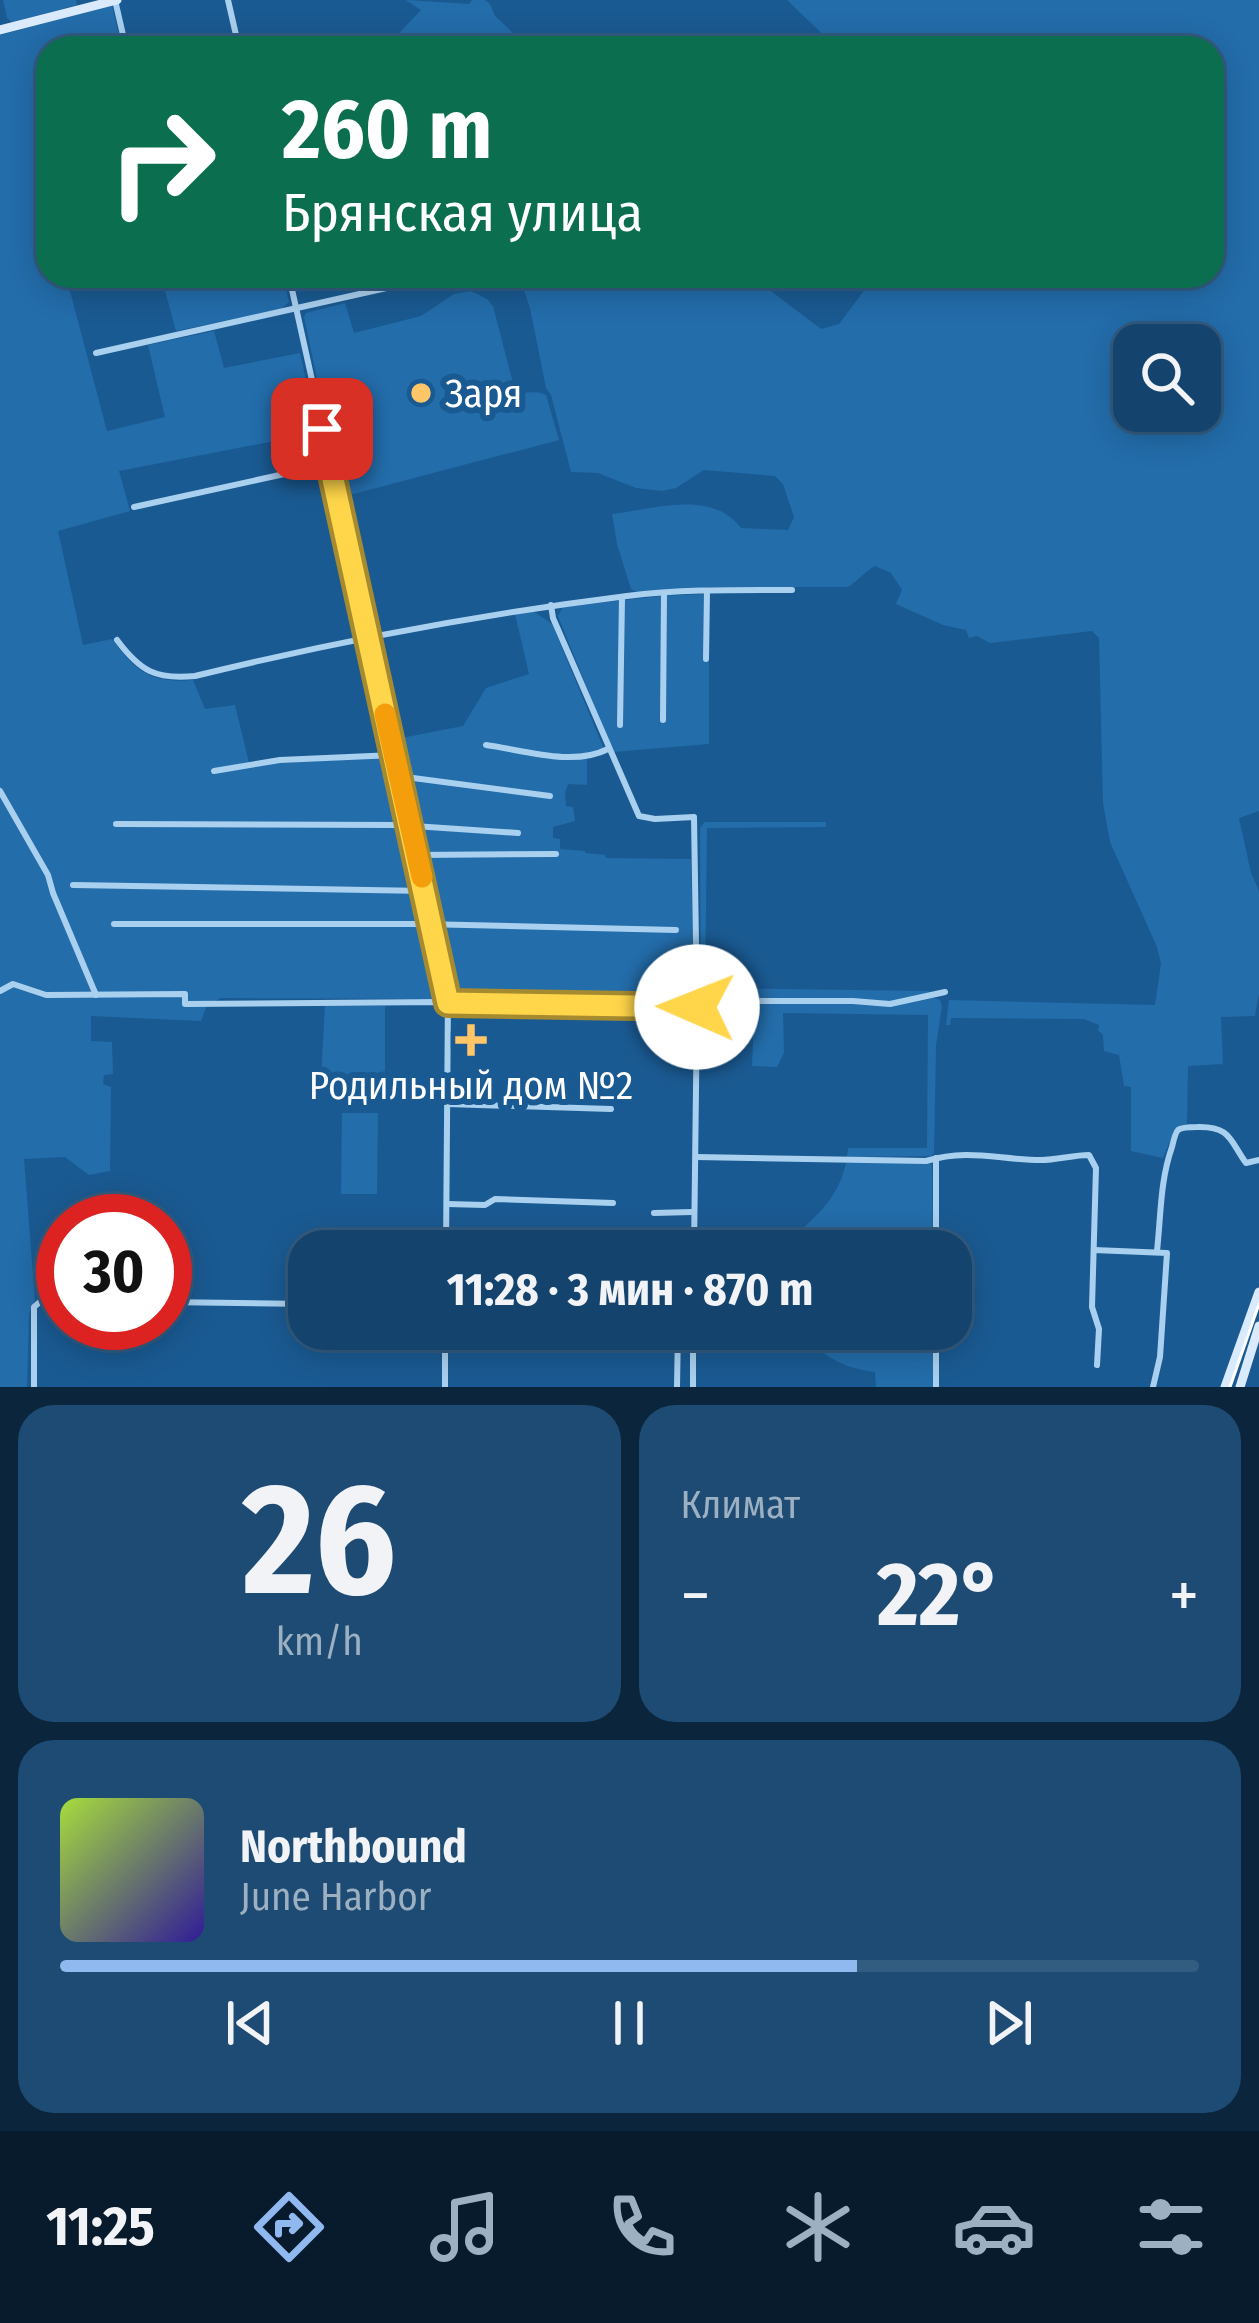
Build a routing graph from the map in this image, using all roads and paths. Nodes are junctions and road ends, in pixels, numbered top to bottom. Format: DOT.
graph roads {
  1 [pos="116,0"];
  2 [pos="228,0"];
  3 [pos="0,30"];
  4 [pos="124,36"];
  5 [pos="236,36"];
  6 [pos="291,288"];
  7 [pos="389,288"];
  8 [pos="296,310"];
  9 [pos="96,353"];
  10 [pos="330,464"];
  11 [pos="134,507"];
  12 [pos="707,590"];
  13 [pos="792,590"];
  14 [pos="664,594"];
  15 [pos="622,597"];
  16 [pos="551,604"];
  17 [pos="368,636"];
  18 [pos="117,640"];
  19 [pos="706,659"];
  20 [pos="663,720"];
  21 [pos="620,725"];
  22 [pos="486,745"];
  23 [pos="608,749"];
  24 [pos="394,755"];
  25 [pos="214,771"];
  26 [pos="398,776"];
  27 [pos="0,791"];
  28 [pos="550,796"];
  29 [pos="116,824"];
  30 [pos="409,826"];
  31 [pos="518,833"];
  32 [pos="556,854"];
  33 [pos="416,855"];
  34 [pos="74,885"];
  35 [pos="425,891"];
  36 [pos="114,924"];
  37 [pos="433,925"];
  38 [pos="676,930"];
  39 [pos="0,991"];
  40 [pos="945,992"];
  41 [pos="96,995"];
  42 [pos="448,1003"];
  43 [pos="697,1004"];
  44 [pos="447,1104"];
  45 [pos="611,1108"];
  46 [pos="695,1157"];
  47 [pos="936,1158"];
  48 [pos="1259,1160"];
  49 [pos="613,1203"];
  50 [pos="447,1204"];
  51 [pos="694,1212"];
  52 [pos="654,1213"];
  53 [pos="446,1230"];
  54 [pos="694,1230"];
  55 [pos="936,1230"];
  56 [pos="1094,1250"];
  57 [pos="1157,1251"];
  58 [pos="1259,1292"];
  59 [pos="192,1302"];
  60 [pos="36,1304"];
  61 [pos="288,1304"];
  62 [pos="1259,1326"];
  63 [pos="445,1350"];
  64 [pos="678,1350"];
  65 [pos="693,1350"];
  66 [pos="936,1350"];
  67 [pos="1097,1365"];
  68 [pos="34,1387"];
  69 [pos="446,1387"];
  70 [pos="677,1387"];
  71 [pos="693,1387"];
  72 [pos="936,1387"];
  73 [pos="1153,1387"];
  74 [pos="1225,1387"];
  75 [pos="1240,1387"];
  1 -- 3 [label="street"];
  1 -- 4 [label="street"];
  2 -- 5 [label="street"];
  6 -- 8 [label="street"];
  7 -- 8 [label="street"];
  8 -- 9 [label="street"];
  8 -- 10 [label="street"];
  10 -- 11 [label="street"];
  10 -- 17 [label="street"];
  12 -- 13 [label="street"];
  12 -- 14 [label="street"];
  12 -- 19 [label="street"];
  14 -- 15 [label="street"];
  14 -- 20 [label="street"];
  15 -- 16 [label="street"];
  15 -- 21 [label="street"];
  16 -- 17 [label="street"];
  16 -- 23 [label="street"];
  17 -- 18 [label="street"];
  17 -- 24 [label="street"];
  22 -- 23 [label="street"];
  23 -- 43 [label="street"];
  24 -- 25 [label="street"];
  24 -- 26 [label="street"];
  26 -- 28 [label="street"];
  26 -- 30 [label="street"];
  27 -- 41 [label="street"];
  29 -- 30 [label="street"];
  30 -- 31 [label="street"];
  30 -- 33 [label="street"];
  32 -- 33 [label="street"];
  33 -- 35 [label="street"];
  34 -- 35 [label="street"];
  35 -- 37 [label="street"];
  36 -- 37 [label="street"];
  37 -- 38 [label="street"];
  37 -- 42 [label="street"];
  39 -- 41 [label="street"];
  40 -- 43 [label="street"];
  41 -- 42 [label="street"];
  42 -- 43 [label="street"];
  42 -- 44 [label="street"];
  43 -- 46 [label="street"];
  44 -- 45 [label="street"];
  44 -- 50 [label="street"];
  46 -- 47 [label="street"];
  46 -- 51 [label="street"];
  47 -- 55 [label="street"];
  47 -- 56 [label="street"];
  48 -- 57 [label="street"];
  49 -- 50 [label="street"];
  50 -- 53 [label="street"];
  51 -- 52 [label="street"];
  51 -- 54 [label="street"];
  56 -- 57 [label="street"];
  56 -- 67 [label="street"];
  57 -- 73 [label="street"];
  58 -- 74 [label="street"];
  59 -- 61 [label="street"];
  60 -- 68 [label="street"];
  62 -- 75 [label="street"];
  63 -- 69 [label="street"];
  64 -- 70 [label="street"];
  65 -- 71 [label="street"];
  66 -- 72 [label="street"];
}
